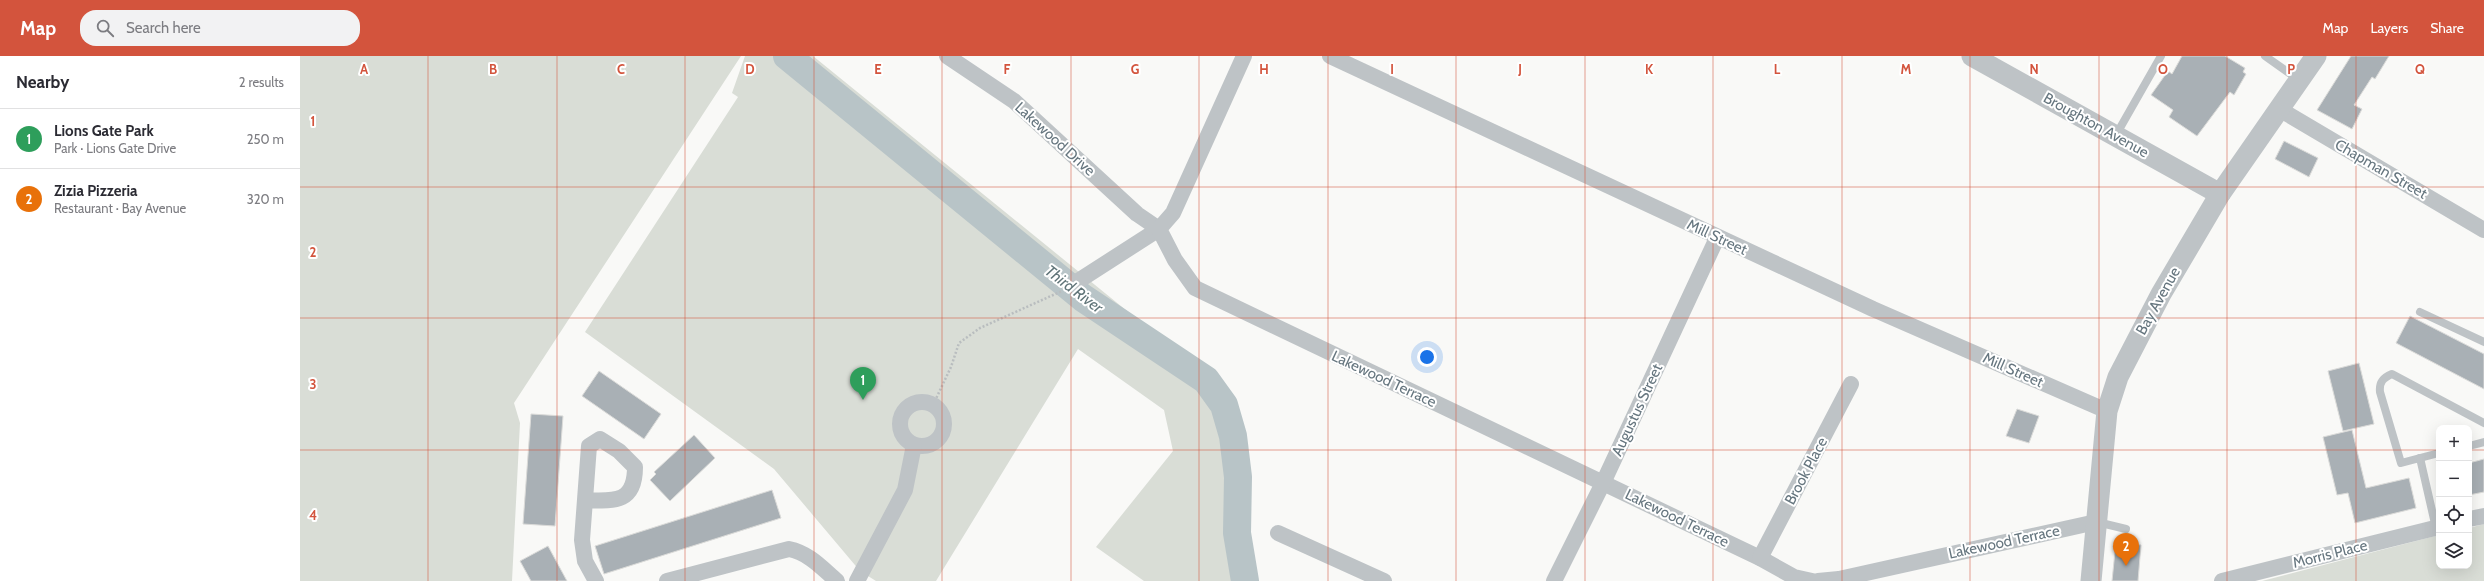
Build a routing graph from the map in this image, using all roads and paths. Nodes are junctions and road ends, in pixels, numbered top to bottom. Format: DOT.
graph roads {
  1 [pos="947,56"];
  2 [pos="1244,56"];
  3 [pos="1330,56"];
  4 [pos="1972,56"];
  5 [pos="2161,56"];
  6 [pos="2265,56"];
  7 [pos="2316,56"];
  8 [pos="2299,80"];
  9 [pos="2279,109"];
  10 [pos="2115,136"];
  11 [pos="2220,194"];
  12 [pos="1159,229"];
  13 [pos="2484,230"];
  14 [pos="1717,238"];
  15 [pos="1068,287"];
  16 [pos="2420,312"];
  17 [pos="2484,342"];
  18 [pos="1851,384"];
  19 [pos="933,405"];
  20 [pos="2108,412"];
  21 [pos="2484,423"];
  22 [pos="2484,442"];
  23 [pos="914,445"];
  24 [pos="2472,445"];
  25 [pos="2436,454"];
  26 [pos="2420,458"];
  27 [pos="1603,483"];
  28 [pos="585,500"];
  29 [pos="2484,516"];
  30 [pos="2436,519"];
  31 [pos="2472,519"];
  32 [pos="2096,522"];
  33 [pos="2436,528"];
  34 [pos="2126,529"];
  35 [pos="1278,533"];
  36 [pos="1760,558"];
  37 [pos="1374,579"];
  38 [pos="596,581"];
  39 [pos="667,581"];
  40 [pos="838,581"];
  41 [pos="857,581"];
  42 [pos="1554,581"];
  43 [pos="1812,581"];
  44 [pos="1818,581"];
  45 [pos="2091,581"];
  46 [pos="2222,581"];
  1 -- 12 [label="street, Lakewood Drive"];
  2 -- 12 [label="street"];
  3 -- 14 [label="street, Mill Street"];
  4 -- 10 [label="street, Broughton Avenue"];
  5 -- 10 [label="lane"];
  6 -- 8 [label="lane"];
  7 -- 8 [label="street, Bay Avenue"];
  8 -- 9 [label="street, Bay Avenue"];
  9 -- 11 [label="street, Bay Avenue"];
  9 -- 13 [label="street, Chapman Street"];
  10 -- 11 [label="street, Broughton Avenue"];
  11 -- 20 [label="street, Bay Avenue"];
  12 -- 15 [label="street"];
  12 -- 27 [label="street, Lakewood Terrace"];
  14 -- 20 [label="street, Mill Street"];
  14 -- 27 [label="street, Augustus Street"];
  15 -- 19 [label="path"];
  16 -- 17 [label="lane"];
  18 -- 36 [label="street, Brook Place"];
  19 -- 23 [label="street"];
  19 -- 23 [label="street"];
  20 -- 32 [label="street, Bay Avenue"];
  21 -- 26 [label="lane"];
  22 -- 24 [label="lane"];
  23 -- 41 [label="street"];
  25 -- 26 [label="lane"];
  26 -- 30 [label="lane"];
  27 -- 36 [label="street, Lakewood Terrace"];
  27 -- 42 [label="street, Augustus Street"];
  28 -- 38 [label="street"];
  29 -- 31 [label="street"];
  32 -- 34 [label="lane"];
  32 -- 44 [label="street, Lakewood Terrace"];
  32 -- 45 [label="street, Bay Avenue"];
  33 -- 46 [label="street, Morris Place"];
  35 -- 37 [label="street"];
  36 -- 43 [label="street, Lakewood Terrace"];
  39 -- 40 [label="street"];
}
